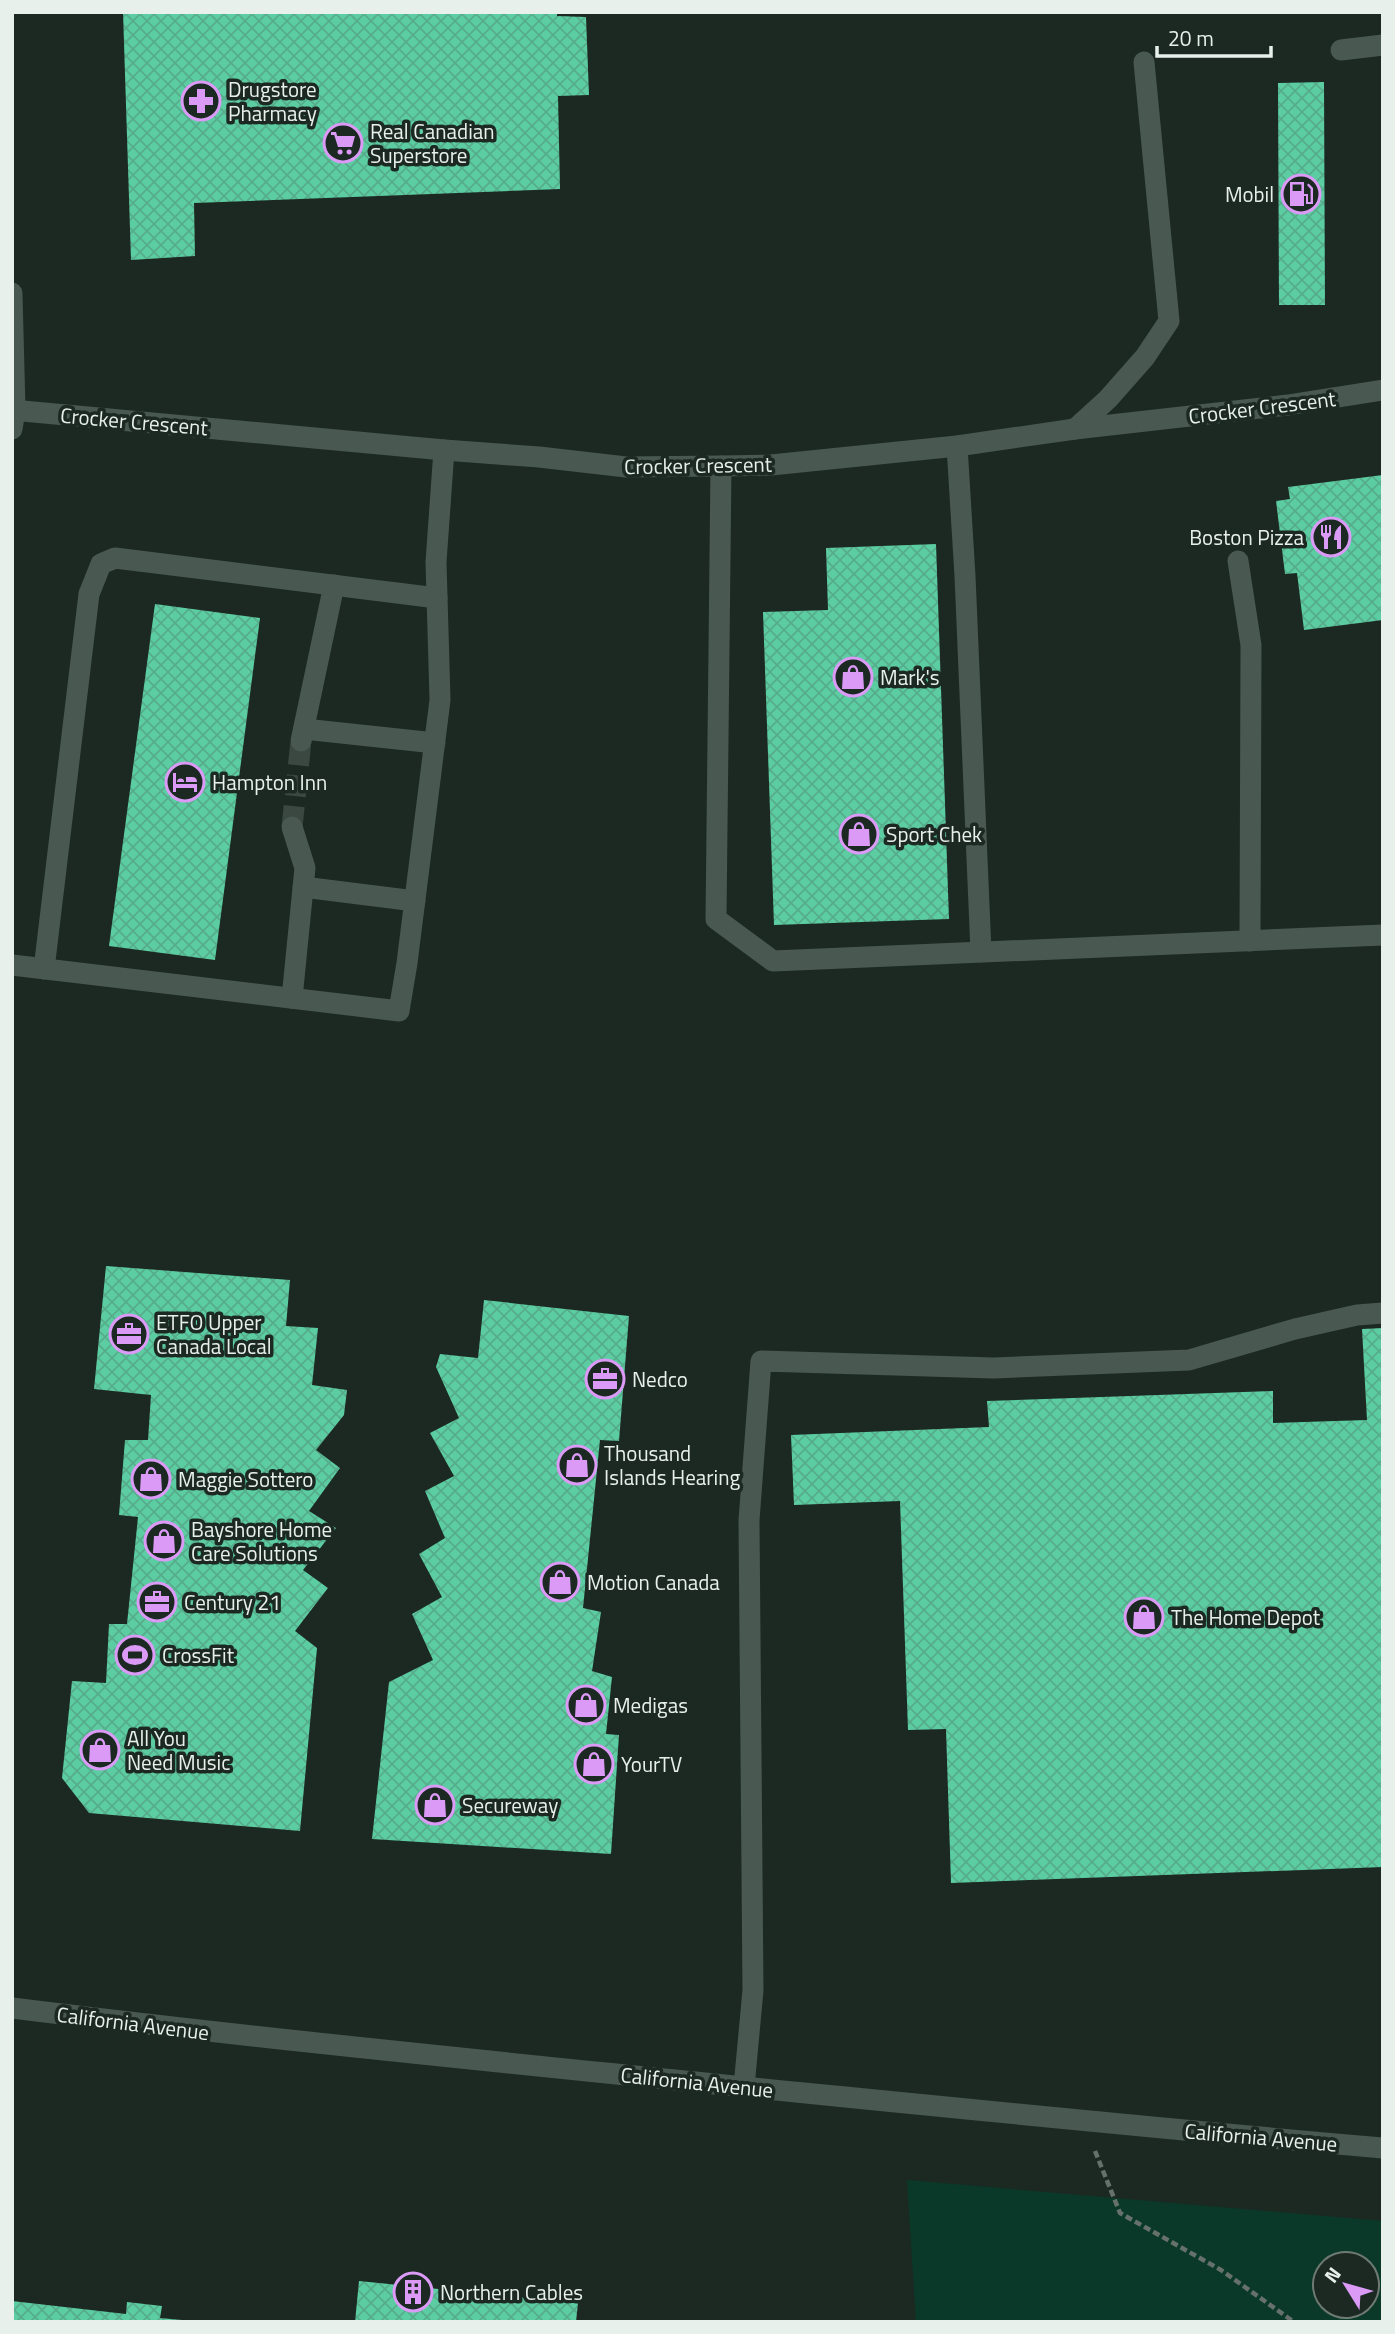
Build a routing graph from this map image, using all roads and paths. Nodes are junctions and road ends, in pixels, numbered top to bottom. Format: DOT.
graph roads {
  1 [pos="1383,45"];
  2 [pos="1341,50"];
  3 [pos="1144,62"];
  4 [pos="12,293"];
  5 [pos="1383,390"];
  6 [pos="13,416"];
  7 [pos="1075,429"];
  8 [pos="957,446"];
  9 [pos="443,450"];
  10 [pos="721,466"];
  11 [pos="1238,561"];
  12 [pos="334,585"];
  13 [pos="437,598"];
  14 [pos="435,743"];
  15 [pos="292,827"];
  16 [pos="303,887"];
  17 [pos="415,901"];
  18 [pos="1383,935"];
  19 [pos="1250,941"];
  20 [pos="981,952"];
  21 [pos="12,965"];
  22 [pos="44,969"];
  23 [pos="292,998"];
  24 [pos="1383,1312"];
  25 [pos="12,2008"];
  26 [pos="744,2087"];
  27 [pos="1083,2121"];
  28 [pos="1383,2148"];
  29 [pos="1294,2322"];
  1 -- 2 [label="street"];
  3 -- 7 [label="street"];
  4 -- 6 [label="street"];
  5 -- 7 [label="street, Crocker Crescent"];
  6 -- 9 [label="street, Crocker Crescent"];
  7 -- 8 [label="street, Crocker Crescent"];
  8 -- 10 [label="street, Crocker Crescent"];
  8 -- 20 [label="street"];
  9 -- 10 [label="street, Crocker Crescent"];
  9 -- 13 [label="street"];
  10 -- 20 [label="street"];
  11 -- 19 [label="street"];
  12 -- 13 [label="street"];
  12 -- 14 [label="street"];
  12 -- 22 [label="street"];
  13 -- 14 [label="street"];
  14 -- 17 [label="street"];
  15 -- 16 [label="street"];
  16 -- 17 [label="street"];
  16 -- 23 [label="street"];
  17 -- 23 [label="street"];
  18 -- 19 [label="street"];
  19 -- 20 [label="street"];
  21 -- 22 [label="street"];
  22 -- 23 [label="street"];
  24 -- 26 [label="street"];
  25 -- 26 [label="street, California Avenue"];
  26 -- 27 [label="street, California Avenue"];
  27 -- 28 [label="street, California Avenue"];
  27 -- 29 [label="path"];
}
